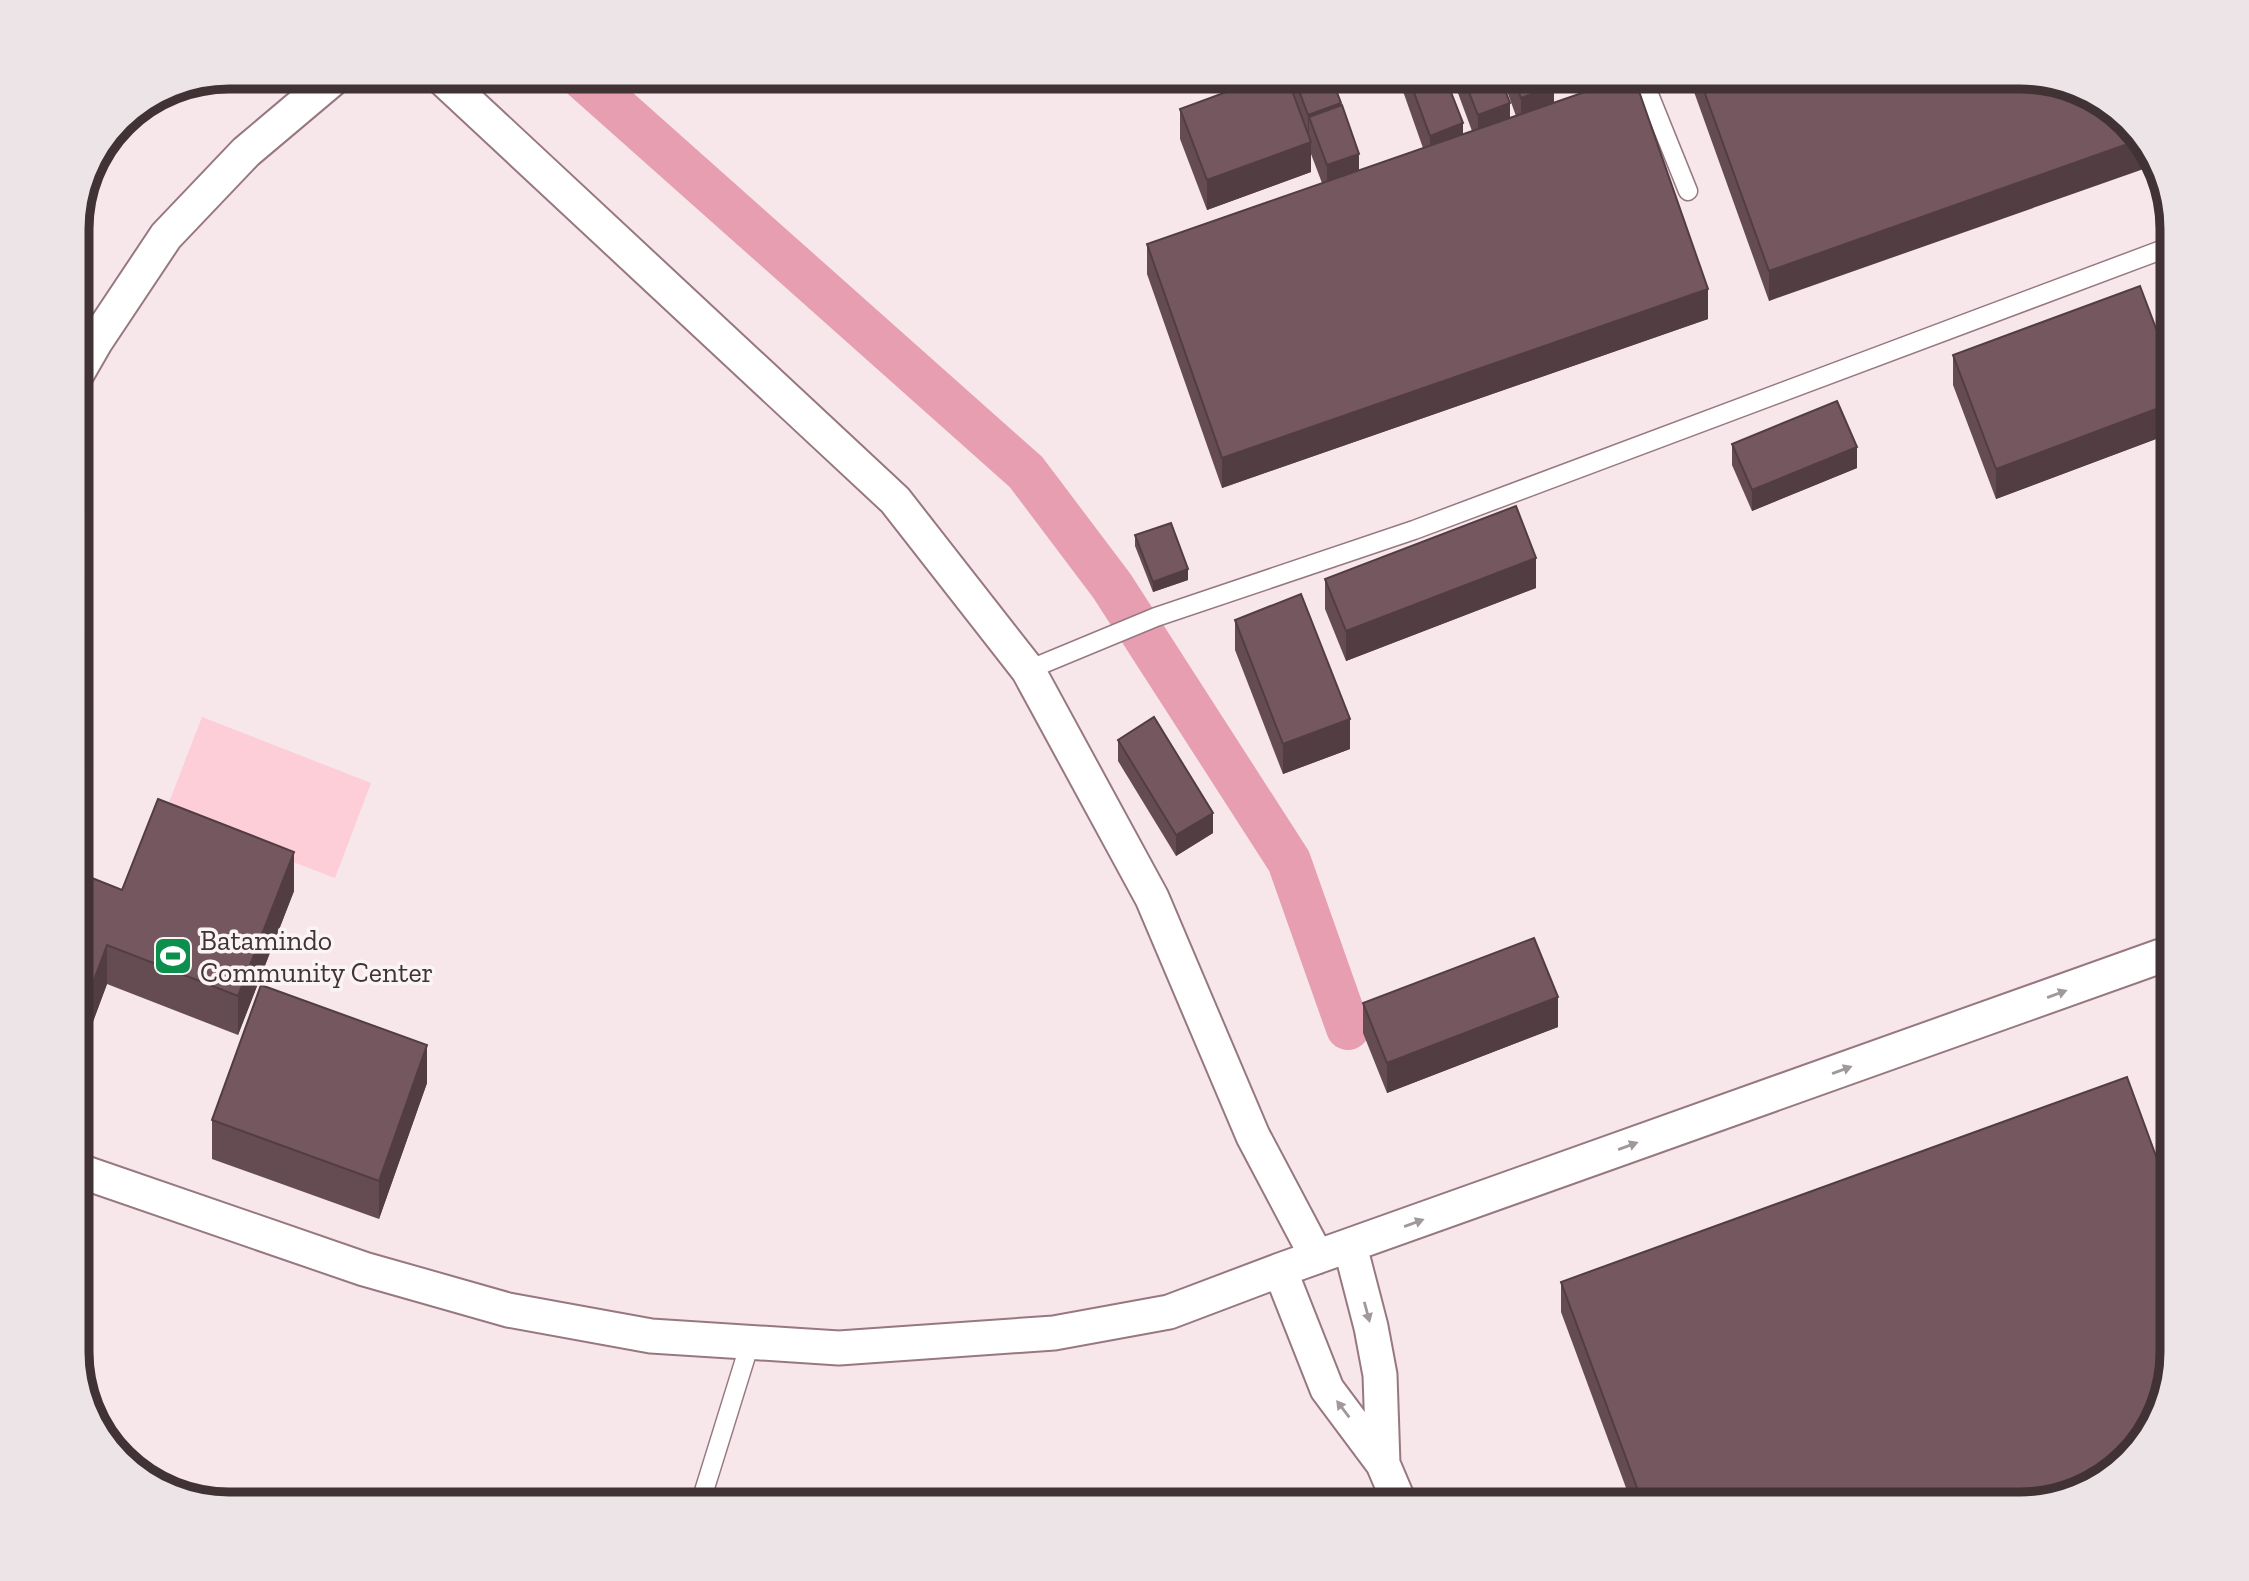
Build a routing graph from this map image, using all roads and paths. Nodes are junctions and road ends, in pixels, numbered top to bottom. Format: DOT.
graph roads {
  1 [pos="321,89"];
  2 [pos="454,89"];
  3 [pos="1647,89"];
  4 [pos="1688,191"];
  5 [pos="2160,250"];
  6 [pos="90,351"];
  7 [pos="1028,670"];
  8 [pos="2160,956"];
  9 [pos="90,1174"];
  10 [pos="1350,1246"];
  11 [pos="1317,1257"];
  12 [pos="1280,1270"];
  13 [pos="750,1343"];
  14 [pos="1384,1464"];
  15 [pos="704,1492"];
  16 [pos="1395,1492"];
  1 -- 6 [label="street"];
  2 -- 7 [label="street"];
  3 -- 4 [label="lane"];
  5 -- 7 [label="lane"];
  7 -- 11 [label="street"];
  10 -- 8 [label="street, one-way"];
  9 -- 13 [label="street"];
  10 -- 11 [label="street"];
  10 -- 14 [label="street, one-way"];
  11 -- 12 [label="street"];
  12 -- 13 [label="street"];
  14 -- 12 [label="street, one-way"];
  13 -- 15 [label="lane"];
  14 -- 16 [label="street"];
}
